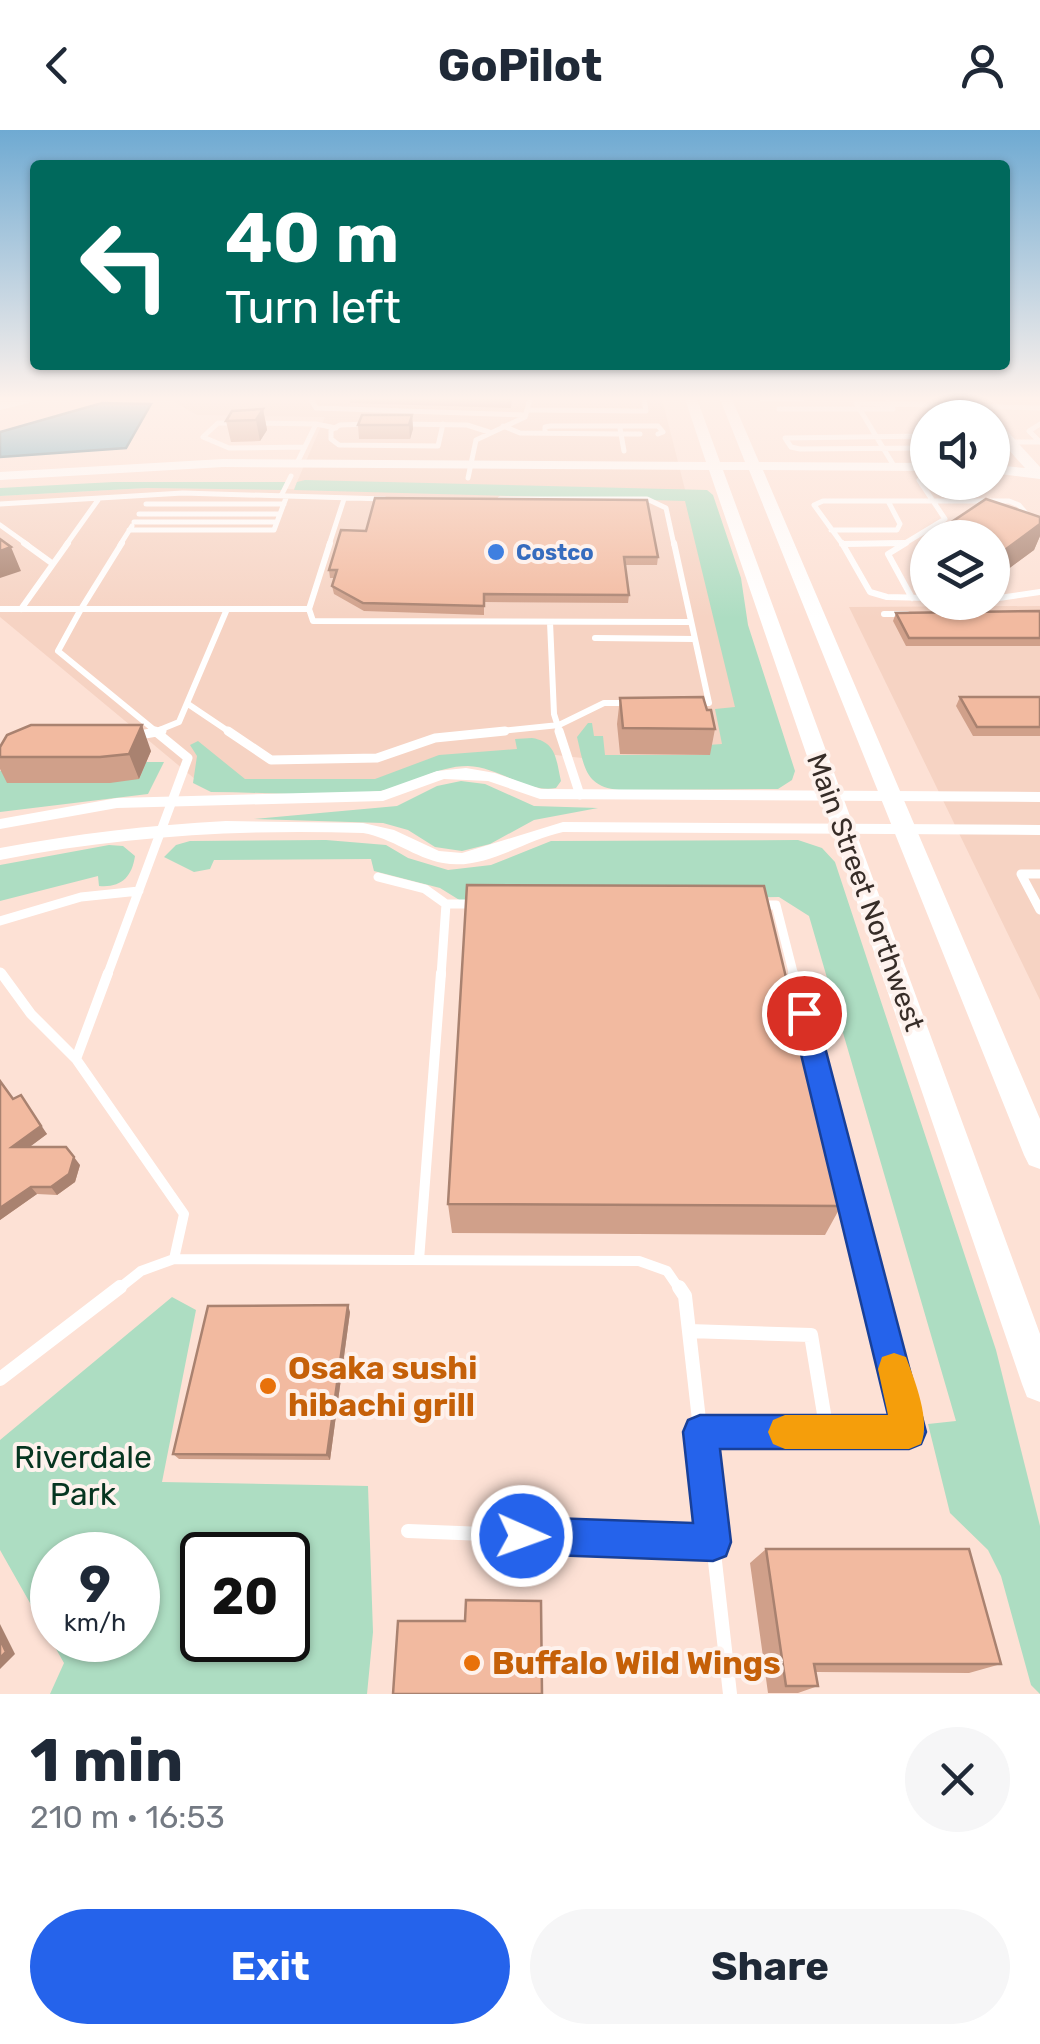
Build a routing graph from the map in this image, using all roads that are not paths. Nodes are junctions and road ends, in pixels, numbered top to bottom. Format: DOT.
graph roads {
  1 [pos="79,472"];
  2 [pos="270,472"];
  3 [pos="293,472"];
  4 [pos="591,472"];
  5 [pos="768,472"];
  6 [pos="1012,472"];
  7 [pos="716,473"];
  8 [pos="757,473"];
  9 [pos="910,475"];
  10 [pos="1039,476"];
  11 [pos="0,479"];
  12 [pos="1010,479"];
  13 [pos="151,496"];
  14 [pos="284,499"];
  15 [pos="344,499"];
  16 [pos="401,499"];
  17 [pos="496,499"];
  18 [pos="98,500"];
  19 [pos="823,501"];
  20 [pos="888,501"];
  21 [pos="935,501"];
  22 [pos="0,504"];
  23 [pos="146,504"];
  24 [pos="139,514"];
  25 [pos="280,514"];
  26 [pos="943,516"];
  27 [pos="960,516"];
  28 [pos="1011,516"];
  29 [pos="1028,516"];
  30 [pos="134,522"];
  31 [pos="0,526"];
  32 [pos="275,526"];
  33 [pos="129,530"];
  34 [pos="828,530"];
  35 [pos="1040,530"];
  36 [pos="908,543"];
  37 [pos="842,544"];
  38 [pos="52,564"];
  39 [pos="1040,592"];
  40 [pos="910,594"];
  41 [pos="1010,596"];
  42 [pos="910,598"];
  43 [pos="0,609"];
  44 [pos="21,609"];
  45 [pos="80,609"];
  46 [pos="227,609"];
  47 [pos="310,609"];
  48 [pos="884,614"];
  49 [pos="910,614"];
  50 [pos="550,622"];
  51 [pos="691,622"];
  52 [pos="596,638"];
  53 [pos="695,639"];
  54 [pos="638,703"];
  55 [pos="691,703"];
  56 [pos="188,704"];
  57 [pos="559,725"];
  58 [pos="159,732"];
  59 [pos="128,737"];
  60 [pos="580,794"];
  61 [pos="888,794"];
  62 [pos="831,795"];
  63 [pos="1040,796"];
  64 [pos="174,799"];
  65 [pos="0,824"];
  66 [pos="162,828"];
  67 [pos="844,828"];
  68 [pos="905,830"];
  69 [pos="1040,830"];
  70 [pos="0,854"];
  71 [pos="1040,874"];
  72 [pos="378,877"];
  73 [pos="139,891"];
  74 [pos="446,904"];
  75 [pos="485,904"];
  76 [pos="737,905"];
  77 [pos="1040,910"];
  78 [pos="0,921"];
  79 [pos="0,972"];
  80 [pos="76,1059"];
  81 [pos="1040,1155"];
  82 [pos="174,1259"];
  83 [pos="418,1260"];
  84 [pos="689,1330"];
  85 [pos="0,1379"];
  86 [pos="1040,1384"];
  87 [pos="700,1432"];
  88 [pos="827,1432"];
  89 [pos="408,1531"];
  90 [pos="713,1542"];
  91 [pos="730,1694"];
  1 -- 11 [label="main road"];
  2 -- 11 [label="main road"];
  3 -- 14 [label="lane"];
  4 -- 7 [label="main road"];
  5 -- 8 [label="main road"];
  6 -- 10 [label="main road"];
  7 -- 8 [label="main road"];
  7 -- 62 [label="main road, Main Street Northwest"];
  8 -- 9 [label="main road"];
  8 -- 61 [label="main road, Main Street Northwest"];
  10 -- 12 [label="main road"];
  13 -- 14 [label="lane"];
  13 -- 18 [label="lane"];
  13 -- 23 [label="lane"];
  14 -- 15 [label="lane"];
  14 -- 23 [label="lane"];
  14 -- 25 [label="lane"];
  15 -- 16 [label="lane"];
  15 -- 47 [label="lane"];
  17 -- 51 [label="lane"];
  18 -- 22 [label="lane"];
  18 -- 38 [label="lane"];
  19 -- 20 [label="lane"];
  19 -- 34 [label="lane"];
  20 -- 21 [label="lane"];
  20 -- 34 [label="lane"];
  21 -- 26 [label="lane"];
  21 -- 29 [label="lane"];
  23 -- 24 [label="lane"];
  24 -- 25 [label="lane"];
  24 -- 30 [label="lane"];
  25 -- 32 [label="lane"];
  26 -- 27 [label="lane"];
  26 -- 36 [label="lane"];
  28 -- 29 [label="lane"];
  29 -- 35 [label="lane"];
  30 -- 32 [label="lane"];
  30 -- 33 [label="lane"];
  31 -- 38 [label="lane"];
  32 -- 33 [label="lane"];
  33 -- 45 [label="lane"];
  34 -- 37 [label="lane"];
  36 -- 37 [label="lane"];
  36 -- 40 [label="lane"];
  37 -- 42 [label="lane"];
  38 -- 44 [label="lane"];
  39 -- 41 [label="lane"];
  43 -- 44 [label="lane"];
  44 -- 45 [label="lane"];
  45 -- 46 [label="lane"];
  45 -- 58 [label="lane"];
  46 -- 47 [label="lane"];
  46 -- 56 [label="lane"];
  47 -- 50 [label="lane"];
  48 -- 49 [label="lane"];
  50 -- 51 [label="lane"];
  50 -- 57 [label="lane"];
  51 -- 53 [label="lane"];
  52 -- 53 [label="lane"];
  53 -- 55 [label="lane"];
  54 -- 57 [label="lane"];
  56 -- 57 [label="lane"];
  56 -- 58 [label="lane"];
  57 -- 60 [label="lane"];
  58 -- 59 [label="lane"];
  58 -- 64 [label="lane"];
  60 -- 62 [label="street"];
  60 -- 64 [label="street"];
  61 -- 62 [label="street"];
  61 -- 63 [label="street"];
  61 -- 68 [label="main road, Main Street Northwest"];
  62 -- 67 [label="main road, Main Street Northwest"];
  64 -- 65 [label="street"];
  64 -- 66 [label="lane"];
  66 -- 67 [label="street"];
  66 -- 70 [label="street"];
  66 -- 73 [label="lane"];
  67 -- 68 [label="street"];
  67 -- 86 [label="main road, Main Street Northwest"];
  68 -- 69 [label="street"];
  68 -- 81 [label="main road, Main Street Northwest"];
  71 -- 77 [label="lane"];
  72 -- 74 [label="lane"];
  73 -- 78 [label="lane"];
  73 -- 80 [label="lane"];
  74 -- 75 [label="lane"];
  74 -- 83 [label="lane"];
  76 -- 88 [label="lane"];
  79 -- 80 [label="lane"];
  80 -- 82 [label="lane"];
  82 -- 83 [label="lane"];
  82 -- 85 [label="lane"];
  83 -- 84 [label="lane"];
  84 -- 87 [label="lane"];
  84 -- 88 [label="lane"];
  87 -- 88 [label="lane"];
  87 -- 90 [label="lane"];
  89 -- 90 [label="lane"];
  90 -- 91 [label="lane"];
}
